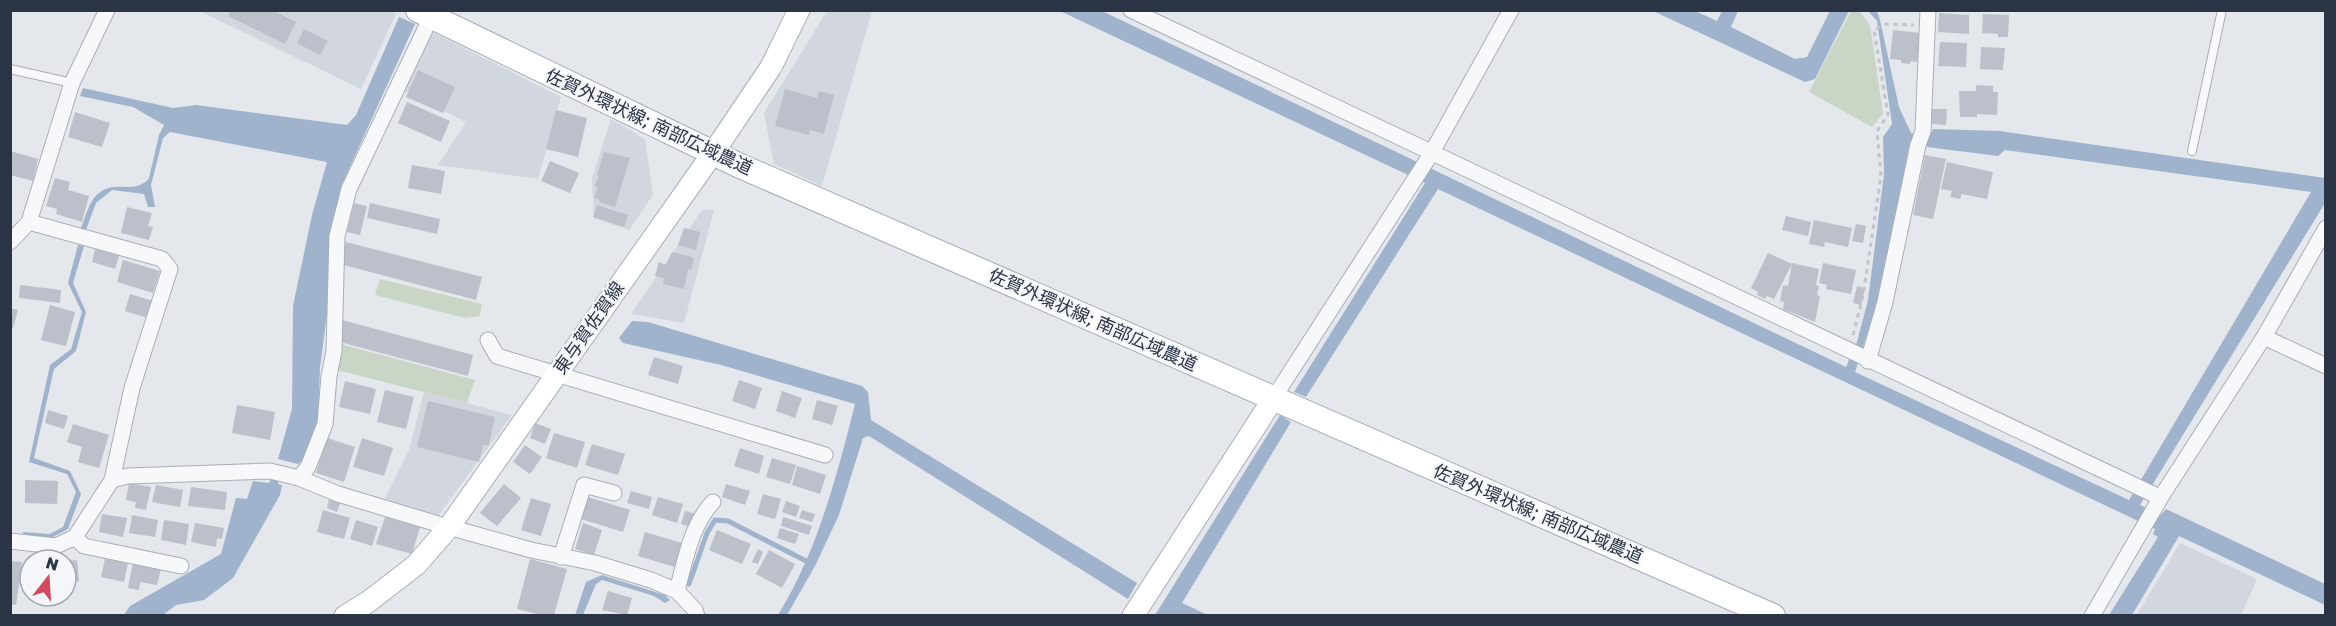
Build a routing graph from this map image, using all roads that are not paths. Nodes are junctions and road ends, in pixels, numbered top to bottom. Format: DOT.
graph roads {
  1 [pos="107,10"];
  2 [pos="799,10"];
  3 [pos="1131,10"];
  4 [pos="1511,10"];
  5 [pos="2222,10"];
  6 [pos="425,14"];
  7 [pos="1928,18"];
  8 [pos="10,69"];
  9 [pos="72,83"];
  10 [pos="2192,151"];
  11 [pos="713,153"];
  12 [pos="1428,158"];
  13 [pos="29,222"];
  14 [pos="2325,228"];
  15 [pos="10,242"];
  16 [pos="2264,337"];
  17 [pos="489,340"];
  18 [pos="1868,361"];
  19 [pos="2325,366"];
  20 [pos="557,374"];
  21 [pos="1273,399"];
  22 [pos="825,455"];
  23 [pos="299,477"];
  24 [pos="112,480"];
  25 [pos="614,493"];
  26 [pos="713,502"];
  27 [pos="2155,502"];
  28 [pos="449,527"];
  29 [pos="75,537"];
  30 [pos="10,541"];
  31 [pos="561,557"];
  32 [pos="181,566"];
  33 [pos="677,591"];
  34 [pos="367,609"];
  35 [pos="345,615"];
  36 [pos="697,615"];
  37 [pos="1133,615"];
  38 [pos="1773,615"];
  39 [pos="2092,615"];
  1 -- 9 [label="street"];
  2 -- 11 [label="main road, 東与賀佐賀線"];
  3 -- 12 [label="street"];
  4 -- 12 [label="street"];
  5 -- 10 [label="lane"];
  6 -- 11 [label="main road, 佐賀外環状線; 南部広域農道"];
  6 -- 23 [label="street"];
  7 -- 18 [label="street"];
  8 -- 9 [label="lane"];
  9 -- 13 [label="street"];
  11 -- 20 [label="main road, 東与賀佐賀線"];
  11 -- 21 [label="main road, 佐賀外環状線; 南部広域農道"];
  12 -- 18 [label="street"];
  12 -- 21 [label="street"];
  13 -- 15 [label="street"];
  13 -- 24 [label="street"];
  14 -- 16 [label="street"];
  16 -- 19 [label="street"];
  16 -- 27 [label="street"];
  17 -- 20 [label="street"];
  18 -- 27 [label="street"];
  20 -- 22 [label="street"];
  20 -- 28 [label="main road, 東与賀佐賀線"];
  21 -- 37 [label="main road"];
  21 -- 38 [label="main road, 佐賀外環状線; 南部広域農道"];
  23 -- 24 [label="street"];
  23 -- 28 [label="street"];
  24 -- 29 [label="street"];
  25 -- 31 [label="street"];
  26 -- 33 [label="street"];
  27 -- 39 [label="street"];
  28 -- 31 [label="street"];
  28 -- 34 [label="main road, 東与賀佐賀線"];
  29 -- 30 [label="street"];
  29 -- 32 [label="street"];
  31 -- 33 [label="street"];
  33 -- 36 [label="street"];
  34 -- 35 [label="main road, 東与賀佐賀線"];
}
